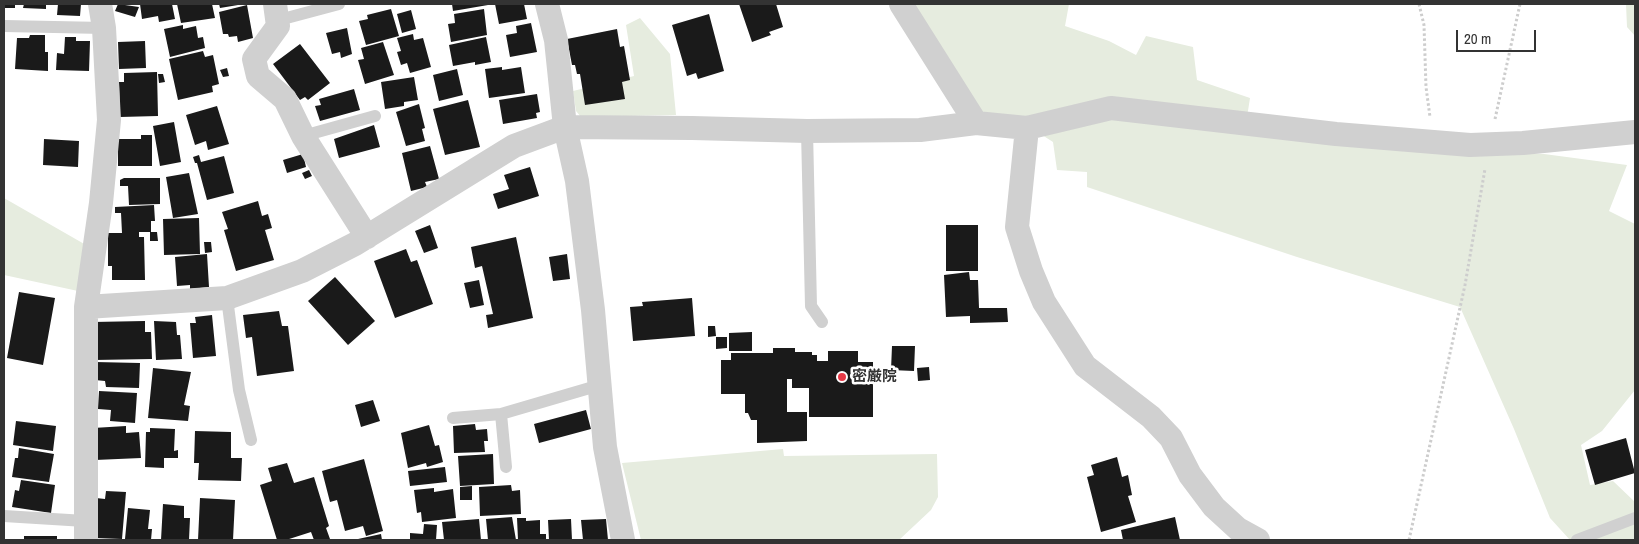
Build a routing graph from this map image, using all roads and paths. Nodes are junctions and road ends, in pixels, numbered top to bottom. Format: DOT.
graph roads {
  1 [pos="100,4"];
  2 [pos="339,4"];
  3 [pos="547,4"];
  4 [pos="901,4"];
  5 [pos="1419,4"];
  6 [pos="1520,4"];
  7 [pos="277,12"];
  8 [pos="4,26"];
  9 [pos="104,28"];
  10 [pos="375,116"];
  11 [pos="976,123"];
  12 [pos="565,127"];
  13 [pos="1027,128"];
  14 [pos="807,131"];
  15 [pos="1635,132"];
  16 [pos="303,136"];
  17 [pos="1439,143"];
  18 [pos="1490,144"];
  19 [pos="366,237"];
  20 [pos="227,298"];
  21 [pos="86,306"];
  22 [pos="822,322"];
  23 [pos="600,385"];
  24 [pos="501,414"];
  25 [pos="453,418"];
  26 [pos="251,440"];
  27 [pos="506,467"];
  28 [pos="4,516"];
  29 [pos="1635,518"];
  30 [pos="86,531"];
  31 [pos="623,540"];
  32 [pos="1258,540"];
  33 [pos="1409,540"];
  34 [pos="1577,540"];
  1 -- 9 [label="street"];
  2 -- 7 [label="lane"];
  3 -- 12 [label="street"];
  4 -- 11 [label="street"];
  5 -- 17 [label="path"];
  6 -- 18 [label="path"];
  7 -- 16 [label="street"];
  8 -- 9 [label="lane"];
  9 -- 21 [label="street"];
  10 -- 16 [label="lane"];
  11 -- 13 [label="street"];
  11 -- 14 [label="street"];
  12 -- 14 [label="street"];
  12 -- 19 [label="street"];
  12 -- 23 [label="street"];
  13 -- 17 [label="street"];
  13 -- 32 [label="street"];
  14 -- 22 [label="lane"];
  15 -- 18 [label="street"];
  16 -- 19 [label="street"];
  17 -- 18 [label="street"];
  18 -- 33 [label="path"];
  19 -- 20 [label="street"];
  20 -- 21 [label="street"];
  20 -- 26 [label="lane"];
  21 -- 30 [label="street"];
  23 -- 24 [label="lane"];
  23 -- 31 [label="street"];
  24 -- 25 [label="lane"];
  24 -- 27 [label="lane"];
  28 -- 30 [label="lane"];
  29 -- 34 [label="lane"];
}
